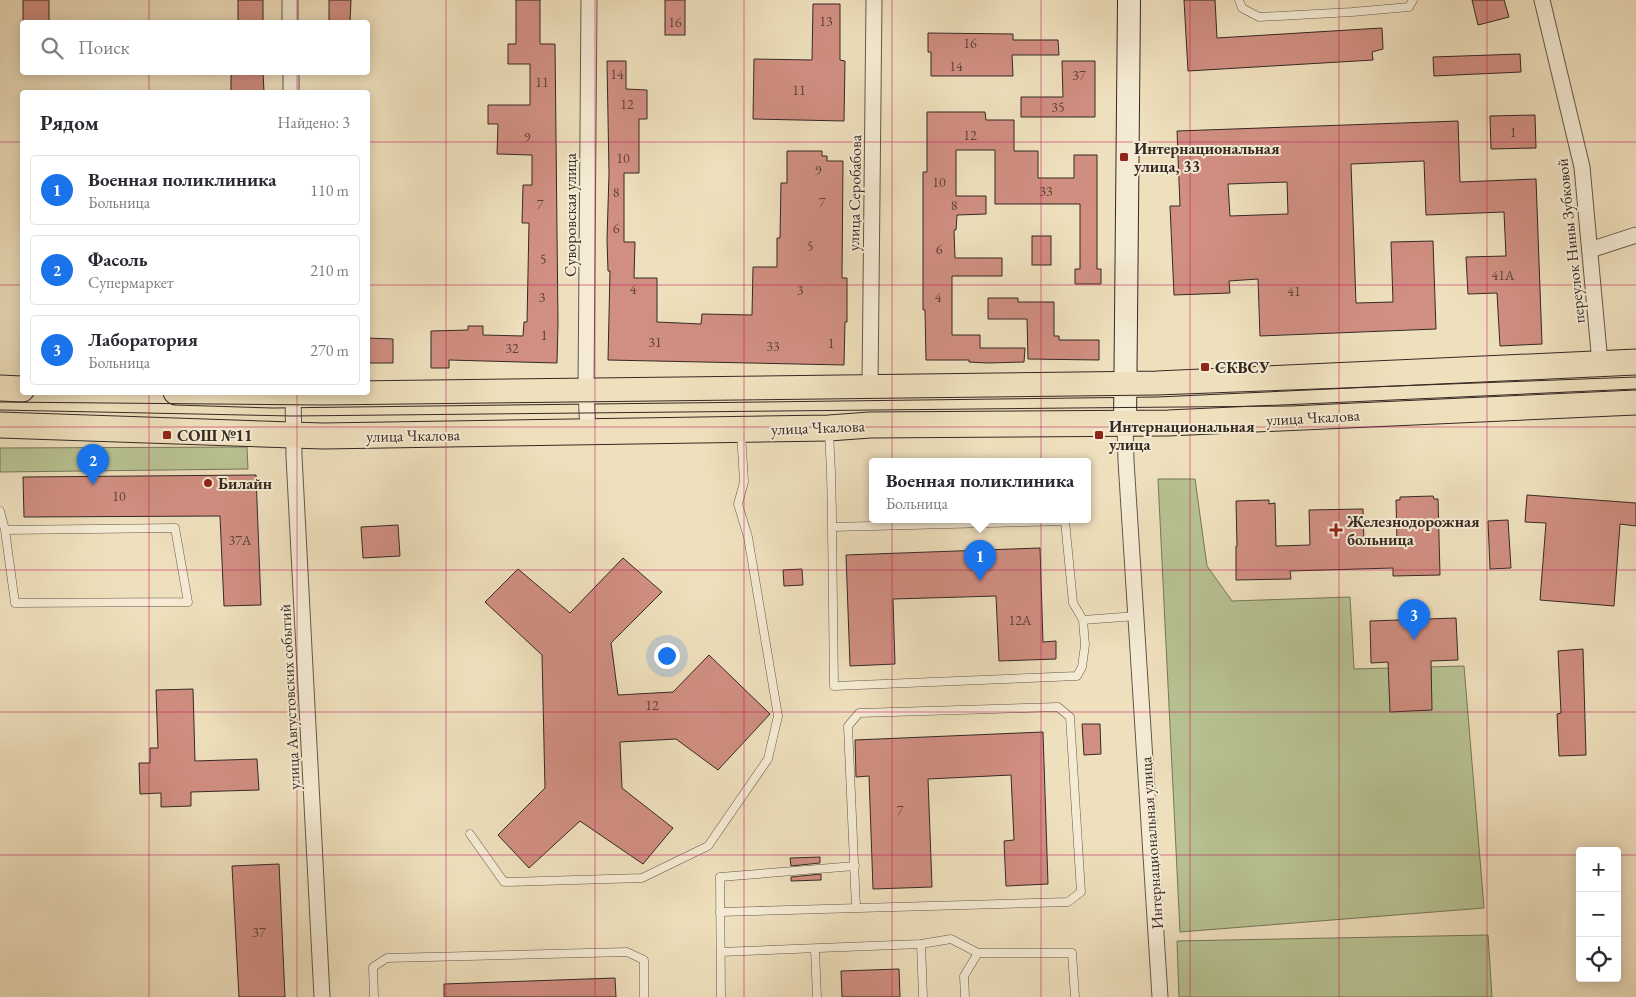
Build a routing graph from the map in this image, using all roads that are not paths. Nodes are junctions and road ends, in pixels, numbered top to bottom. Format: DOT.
graph roads {
  1 [pos="290,0"];
  2 [pos="589,0"];
  3 [pos="874,0"];
  4 [pos="1129,0"];
  5 [pos="1239,0"];
  6 [pos="1413,0"];
  7 [pos="1542,0"];
  8 [pos="290,20"];
  9 [pos="290,75"];
  10 [pos="291,90"];
  11 [pos="1636,234"];
  12 [pos="1590,250"];
  13 [pos="1600,362"];
  14 [pos="1636,362"];
  15 [pos="1126,384"];
  16 [pos="870,387"];
  17 [pos="0,388"];
  18 [pos="20,389"];
  19 [pos="586,392"];
  20 [pos="370,393"];
  21 [pos="293,395"];
  22 [pos="1636,402"];
  23 [pos="1126,425"];
  24 [pos="0,426"];
  25 [pos="828,428"];
  26 [pos="741,429"];
  27 [pos="588,431"];
  28 [pos="293,436"];
  29 [pos="0,511"];
  30 [pos="987,523"];
  31 [pos="1064,523"];
  32 [pos="832,527"];
  33 [pos="5,530"];
  34 [pos="1136,616"];
  35 [pos="1083,620"];
  36 [pos="470,834"];
  37 [pos="855,866"];
  38 [pos="856,908"];
  39 [pos="720,912"];
  40 [pos="921,944"];
  41 [pos="815,949"];
  42 [pos="721,952"];
  43 [pos="978,953"];
  44 [pos="322,997"];
  45 [pos="374,997"];
  46 [pos="644,997"];
  47 [pos="722,997"];
  48 [pos="817,997"];
  49 [pos="923,997"];
  50 [pos="965,997"];
  51 [pos="1075,997"];
  52 [pos="1160,997"];
  1 -- 8 [label="street"];
  2 -- 19 [label="street, Суворовская улица"];
  3 -- 16 [label="street, улица Серобабова"];
  4 -- 15 [label="main road, Интернациональная улица"];
  5 -- 6 [label="lane"];
  7 -- 12 [label="street, переулок Нины Зубковой"];
  9 -- 10 [label="street"];
  11 -- 12 [label="street"];
  12 -- 13 [label="street, переулок Нины Зубковой"];
  13 -- 14 [label="main road"];
  13 -- 15 [label="main road"];
  15 -- 16 [label="main road"];
  15 -- 23 [label="main road, Интернациональная улица"];
  16 -- 19 [label="main road"];
  17 -- 18 [label="main road"];
  19 -- 20 [label="main road"];
  19 -- 27 [label="street, Суворовская улица"];
  21 -- 28 [label="street, улица Августовских событий"];
  22 -- 23 [label="main road, улица Чкалова"];
  23 -- 25 [label="main road, улица Чкалова"];
  23 -- 34 [label="street, Интернациональная улица"];
  24 -- 28 [label="main road, улица Чкалова"];
  25 -- 26 [label="main road, улица Чкалова"];
  25 -- 32 [label="lane"];
  26 -- 27 [label="main road, улица Чкалова"];
  26 -- 36 [label="lane"];
  27 -- 28 [label="main road, улица Чкалова"];
  28 -- 44 [label="street, улица Августовских событий"];
  29 -- 33 [label="lane"];
  30 -- 32 [label="lane"];
  31 -- 35 [label="lane"];
  32 -- 35 [label="lane"];
  33 -- 33 [label="lane"];
  34 -- 35 [label="lane"];
  34 -- 52 [label="street, Интернациональная улица"];
  37 -- 38 [label="lane"];
  37 -- 38 [label="lane"];
  37 -- 39 [label="lane"];
  38 -- 39 [label="lane"];
  39 -- 42 [label="lane"];
  40 -- 41 [label="lane"];
  40 -- 43 [label="lane"];
  40 -- 49 [label="lane"];
  41 -- 42 [label="lane"];
  41 -- 48 [label="lane"];
  42 -- 47 [label="lane"];
  43 -- 50 [label="lane"];
  43 -- 51 [label="lane"];
  45 -- 46 [label="lane"];
}
